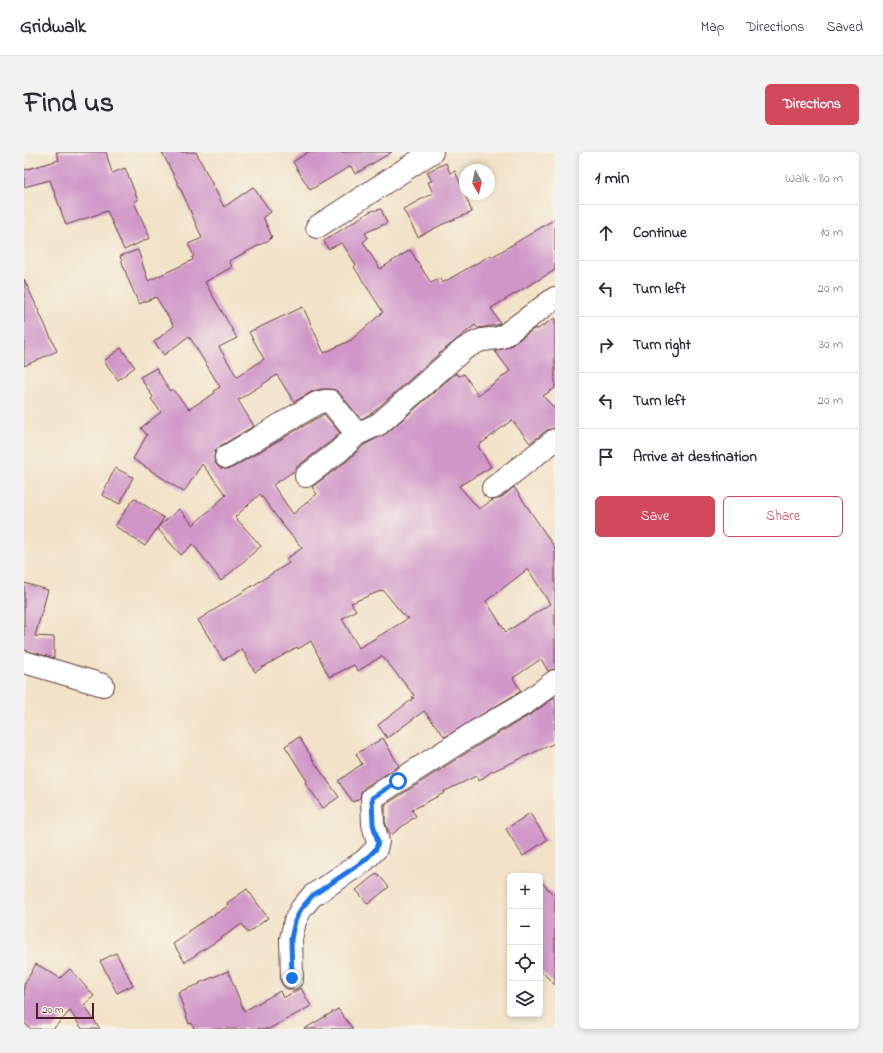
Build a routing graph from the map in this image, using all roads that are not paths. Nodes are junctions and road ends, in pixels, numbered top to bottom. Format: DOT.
graph roads {
  1 [pos="432,152"];
  2 [pos="317,227"];
  3 [pos="555,298"];
  4 [pos="357,434"];
  5 [pos="555,440"];
  6 [pos="226,457"];
  7 [pos="306,476"];
  8 [pos="493,488"];
  9 [pos="24,662"];
  10 [pos="555,681"];
  11 [pos="103,685"];
  12 [pos="292,978"];
  1 -- 2 [label="street"];
  3 -- 4 [label="street"];
  4 -- 6 [label="street"];
  4 -- 7 [label="street"];
  5 -- 8 [label="street"];
  9 -- 11 [label="street"];
  10 -- 12 [label="street"];
}
